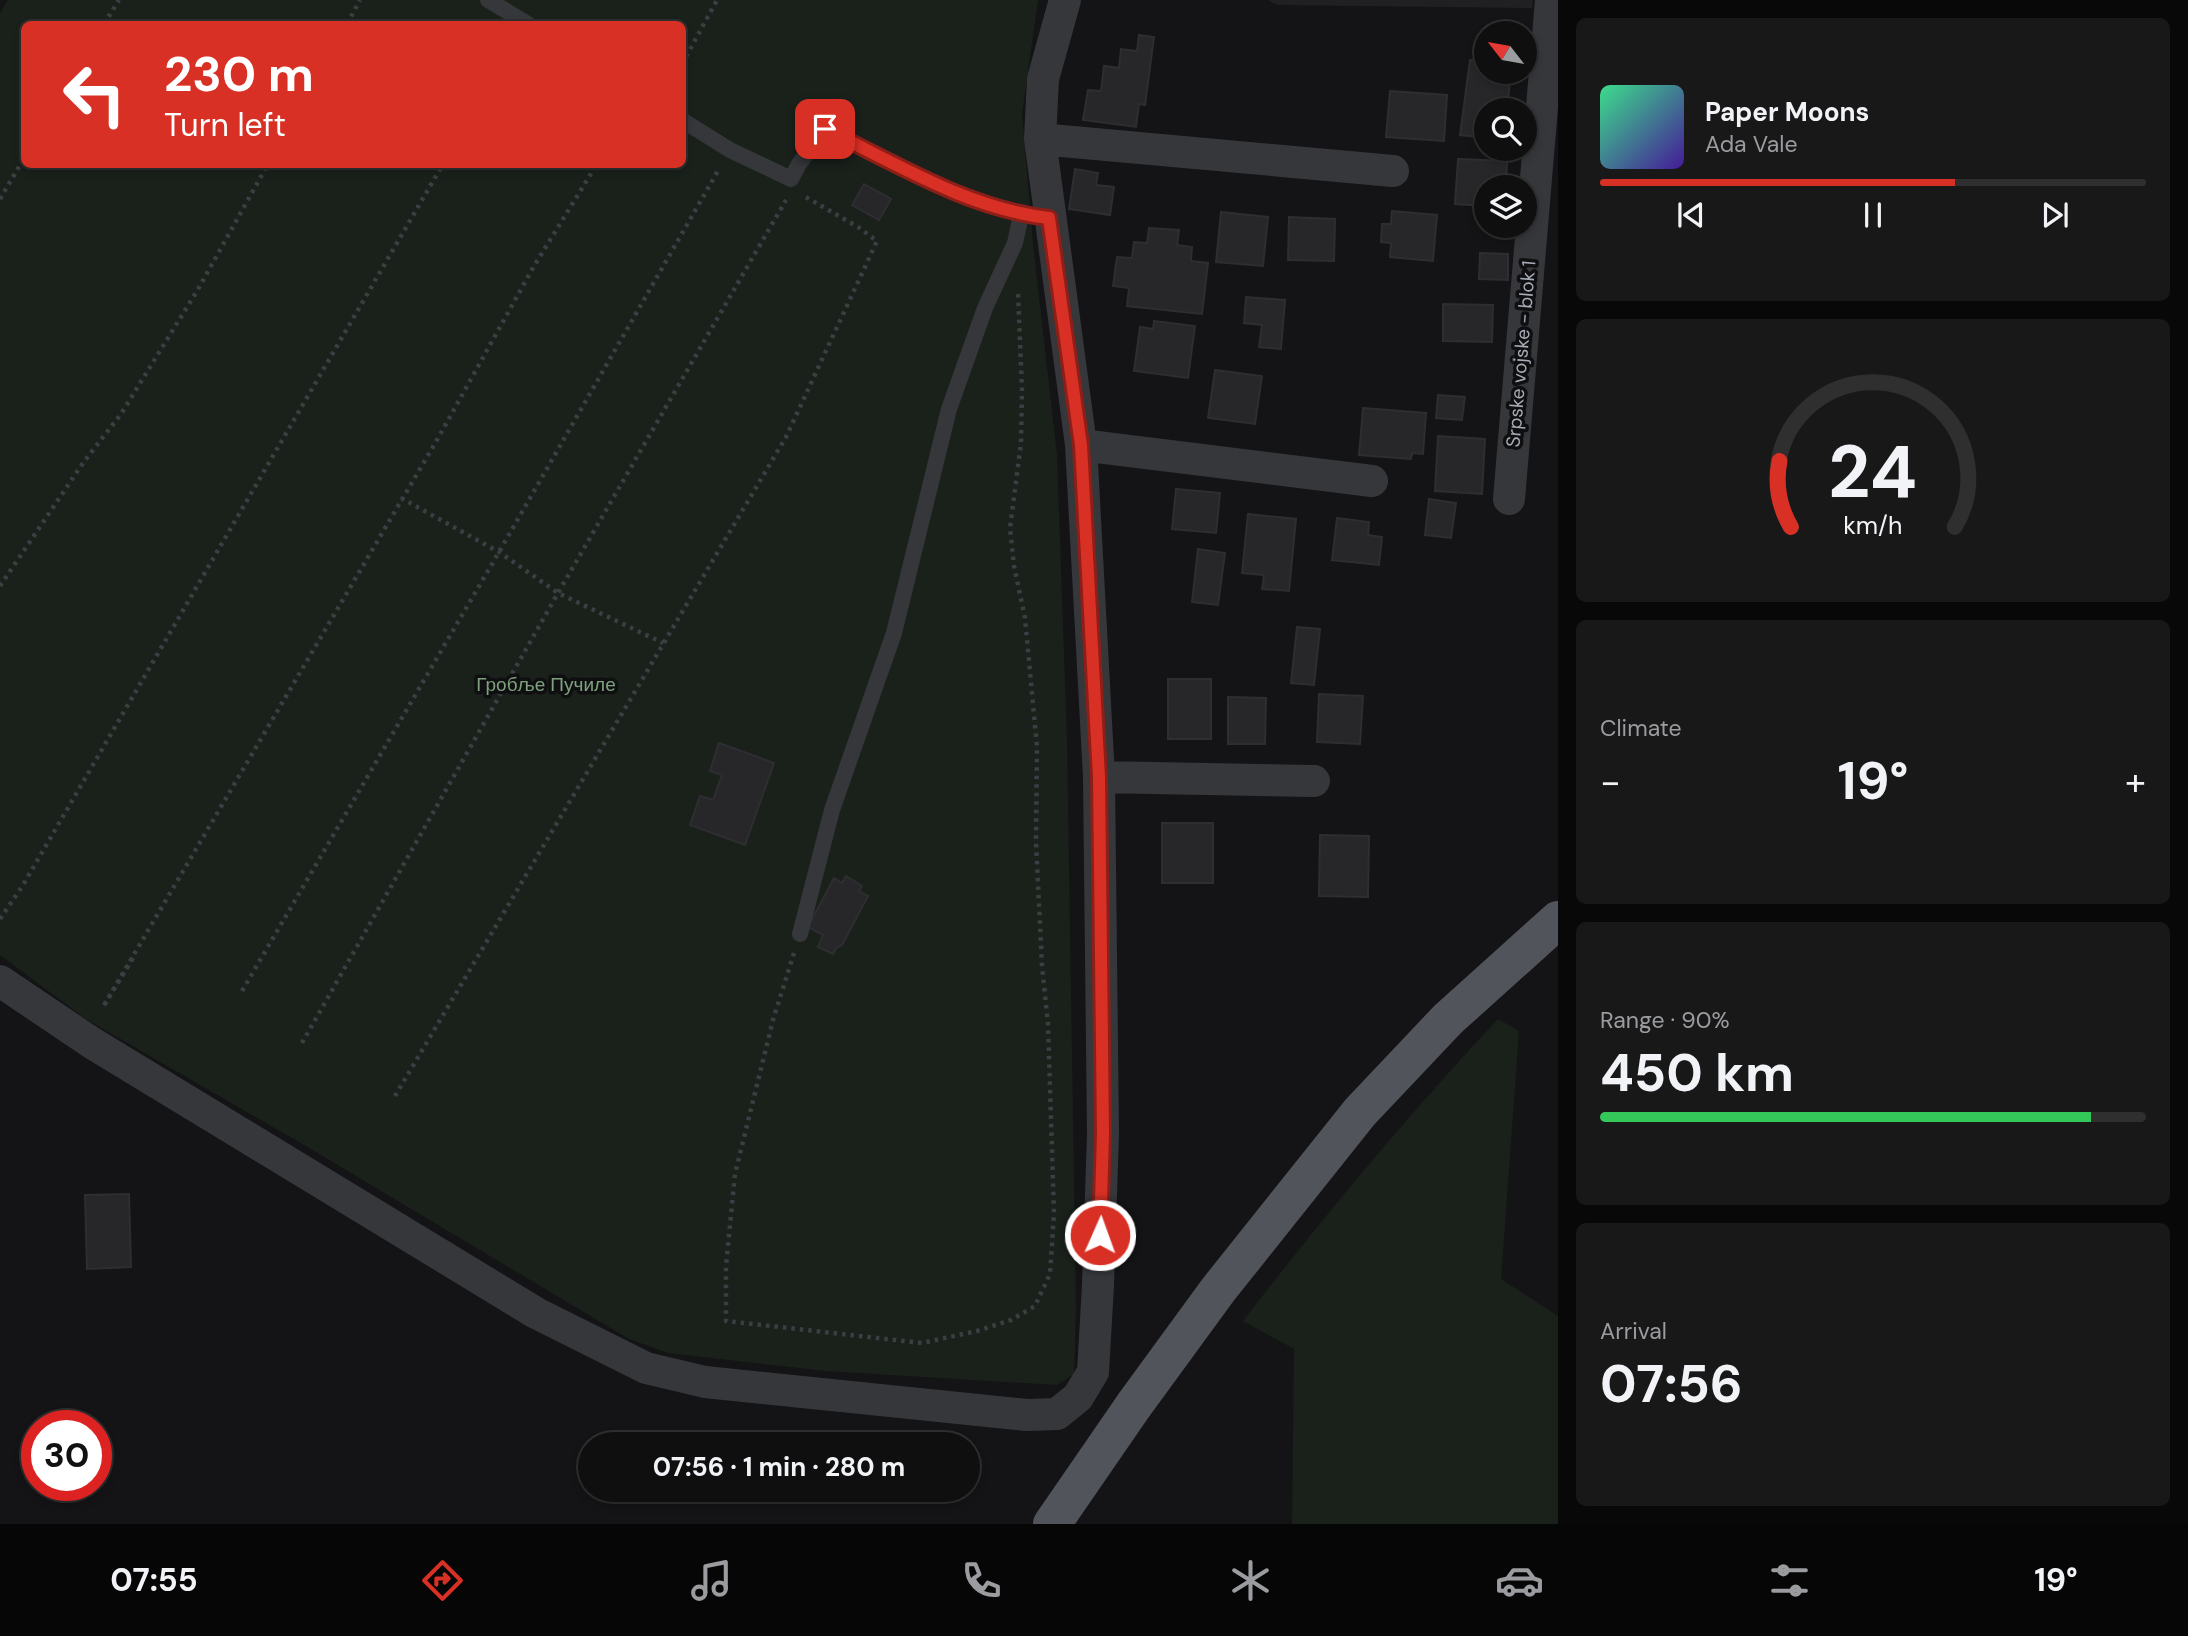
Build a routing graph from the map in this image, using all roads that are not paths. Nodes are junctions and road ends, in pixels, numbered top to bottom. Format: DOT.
graph roads {
  1 [pos="488,0"];
  2 [pos="1065,0"];
  3 [pos="1550,0"];
  4 [pos="523,21"];
  5 [pos="686,122"];
  6 [pos="1040,139"];
  7 [pos="1393,171"];
  8 [pos="1035,216"];
  9 [pos="1081,445"];
  10 [pos="1372,481"];
  11 [pos="1508,499"];
  12 [pos="1099,777"];
  13 [pos="1314,781"];
  14 [pos="1558,920"];
  15 [pos="800,934"];
  16 [pos="0,981"];
  17 [pos="1052,1524"];
  1 -- 4 [label="lane"];
  2 -- 6 [label="street"];
  3 -- 11 [label="street, Srpske vojske - blok 1"];
  5 -- 8 [label="lane"];
  6 -- 7 [label="street"];
  6 -- 8 [label="street"];
  8 -- 9 [label="street"];
  8 -- 15 [label="lane"];
  9 -- 10 [label="street"];
  9 -- 12 [label="street"];
  12 -- 13 [label="street"];
  12 -- 16 [label="street"];
  14 -- 17 [label="main road"];
}
